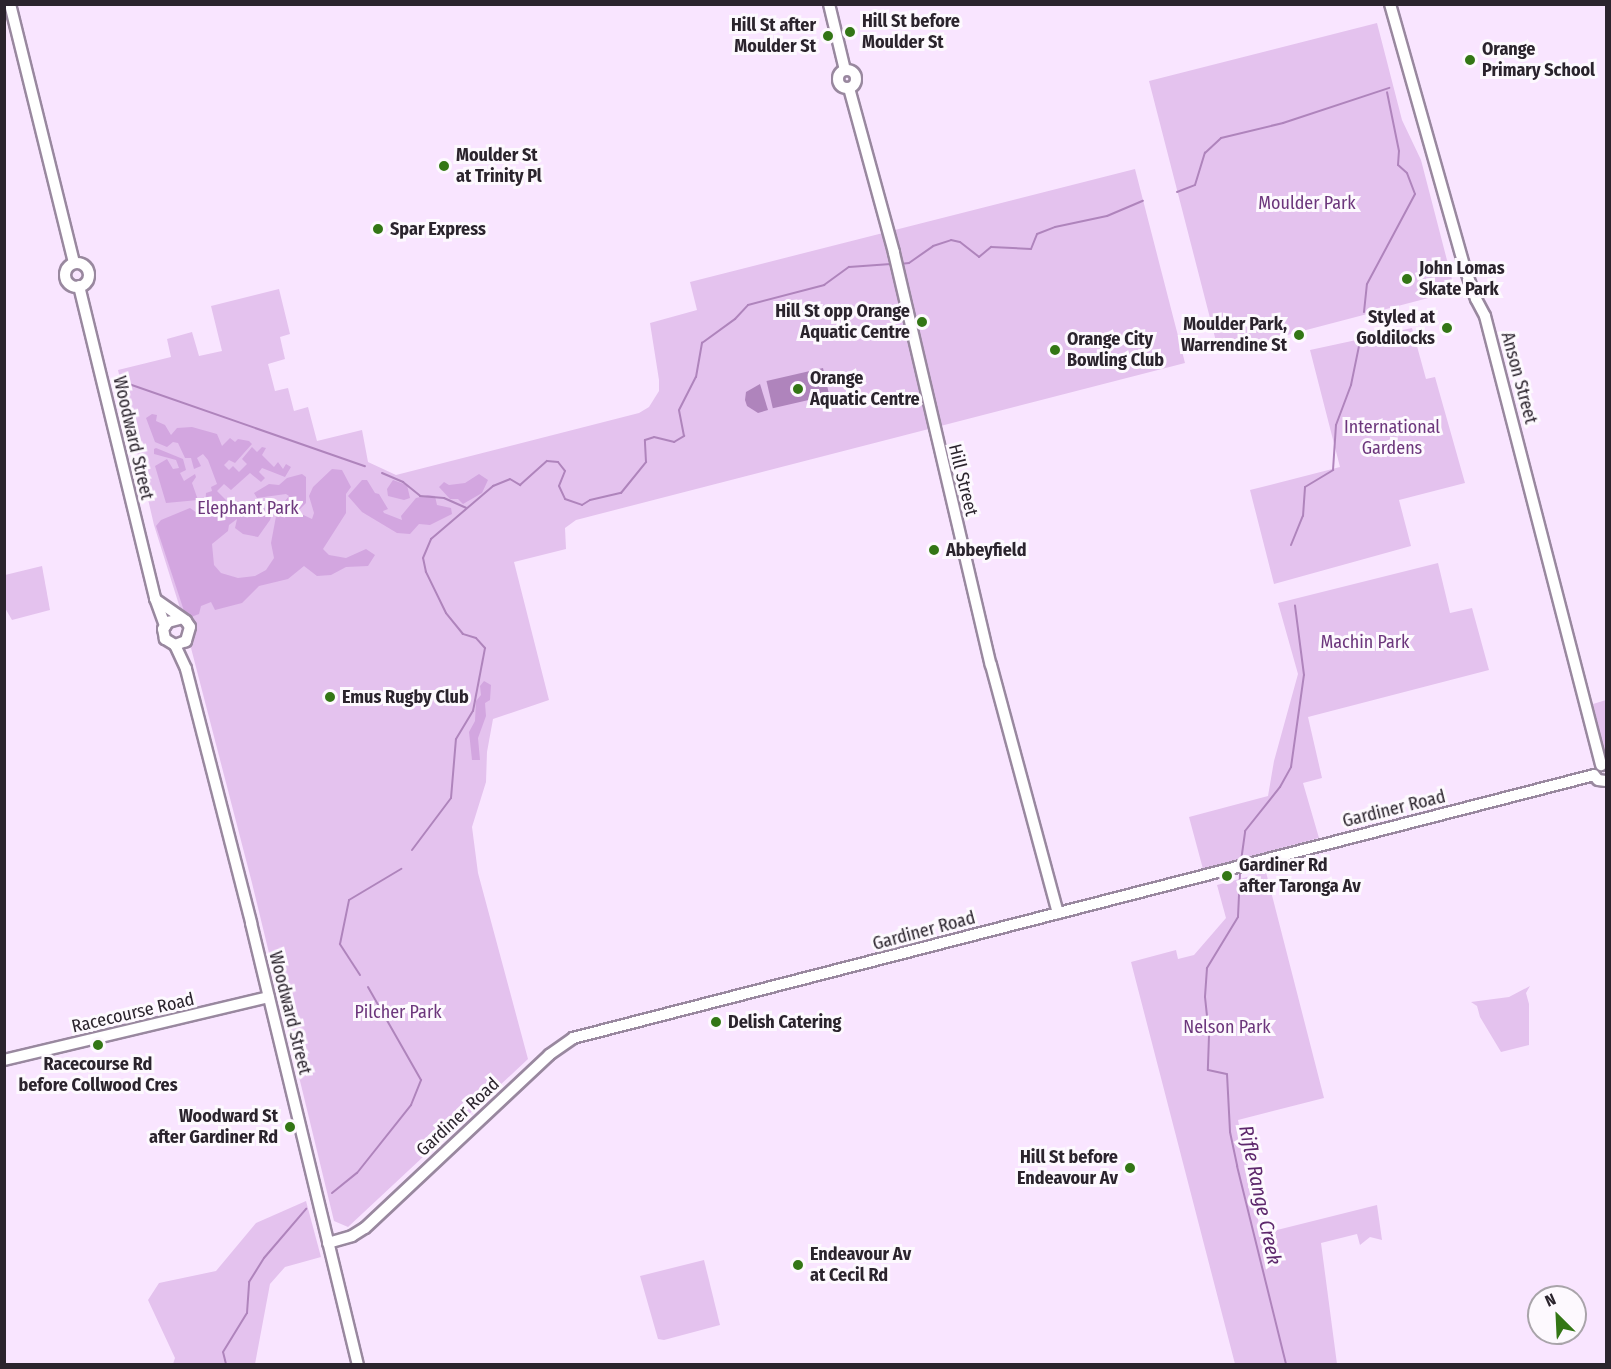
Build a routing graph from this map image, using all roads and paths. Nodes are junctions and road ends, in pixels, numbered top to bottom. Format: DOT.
graph roads {
  1 [pos="10,4"];
  2 [pos="829,4"];
  3 [pos="1390,4"];
  4 [pos="74,263"];
  5 [pos="79,286"];
  6 [pos="155,598"];
  7 [pos="179,619"];
  8 [pos="165,626"];
  9 [pos="186,641"];
  10 [pos="175,645"];
  11 [pos="186,669"];
  12 [pos="1604,765"];
  13 [pos="1594,775"];
  14 [pos="1606,782"];
  15 [pos="1058,913"];
  16 [pos="269,998"];
  17 [pos="4,1060"];
  18 [pos="328,1243"];
  19 [pos="358,1365"];
  1 -- 4 [label="street"];
  2 -- 15 [label="street, Hill Street"];
  3 -- 12 [label="street, Anson Street"];
  4 -- 5 [label="street"];
  4 -- 5 [label="street"];
  5 -- 6 [label="street, Woodward Street"];
  6 -- 7 [label="street"];
  6 -- 8 [label="street, Woodward Street"];
  7 -- 8 [label="street"];
  7 -- 9 [label="street"];
  8 -- 10 [label="street"];
  9 -- 10 [label="street"];
  9 -- 11 [label="street, Woodward Street"];
  10 -- 11 [label="street, Woodward Street"];
  11 -- 16 [label="street, Woodward Street"];
  12 -- 13 [label="street"];
  13 -- 14 [label="street"];
  13 -- 15 [label="street, Gardiner Road"];
  15 -- 18 [label="street, Gardiner Road"];
  16 -- 17 [label="street, Racecourse Road"];
  16 -- 18 [label="street, Woodward Street"];
  18 -- 19 [label="street, Woodward Street"];
}
